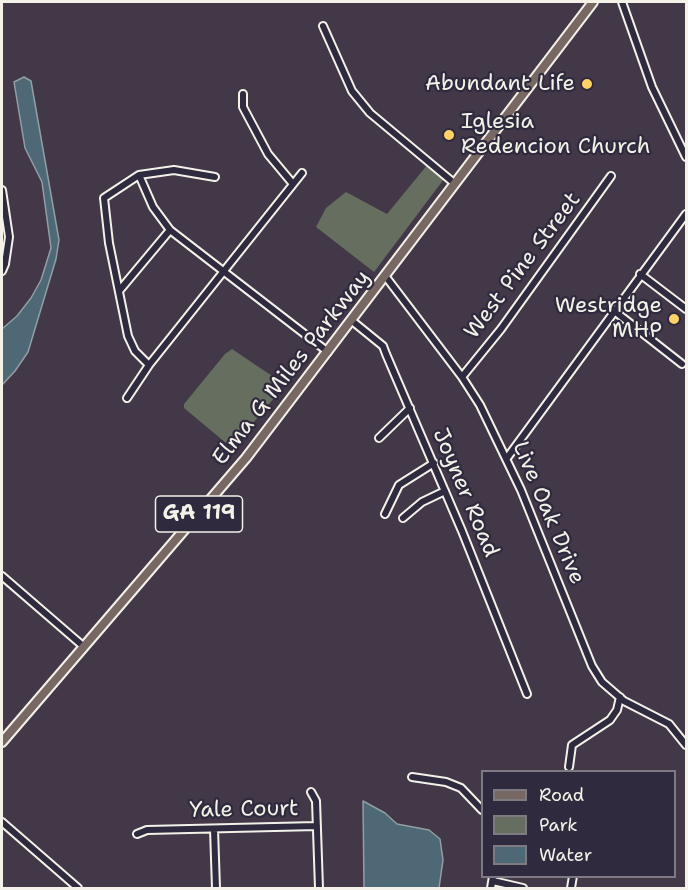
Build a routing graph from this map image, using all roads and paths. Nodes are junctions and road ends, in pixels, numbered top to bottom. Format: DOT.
graph roads {
  1 [pos="593,2"];
  2 [pos="622,2"];
  3 [pos="323,26"];
  4 [pos="243,94"];
  5 [pos="685,148"];
  6 [pos="687,157"];
  7 [pos="302,172"];
  8 [pos="139,175"];
  9 [pos="611,176"];
  10 [pos="215,177"];
  11 [pos="454,183"];
  12 [pos="293,184"];
  13 [pos="2,190"];
  14 [pos="687,213"];
  15 [pos="170,230"];
  16 [pos="2,271"];
  17 [pos="226,271"];
  18 [pos="640,274"];
  19 [pos="386,277"];
  20 [pos="119,291"];
  21 [pos="687,309"];
  22 [pos="613,310"];
  23 [pos="351,320"];
  24 [pos="328,352"];
  25 [pos="682,364"];
  26 [pos="149,365"];
  27 [pos="462,377"];
  28 [pos="127,398"];
  29 [pos="410,408"];
  30 [pos="379,438"];
  31 [pos="507,458"];
  32 [pos="434,463"];
  33 [pos="446,491"];
  34 [pos="385,514"];
  35 [pos="403,518"];
  36 [pos="2,576"];
  37 [pos="83,646"];
  38 [pos="527,694"];
  39 [pos="620,698"];
  40 [pos="2,742"];
  41 [pos="687,745"];
  42 [pos="569,767"];
  43 [pos="412,777"];
  44 [pos="311,792"];
  45 [pos="481,808"];
  46 [pos="2,822"];
  47 [pos="317,826"];
  48 [pos="214,829"];
  49 [pos="137,834"];
  50 [pos="492,882"];
  51 [pos="78,888"];
  52 [pos="216,888"];
  53 [pos="319,888"];
  54 [pos="523,888"];
  1 -- 11 [label="main road, Elma G Miles Parkway / GA 119"];
  2 -- 5 [label="street"];
  3 -- 11 [label="street"];
  4 -- 12 [label="street"];
  5 -- 6 [label="street"];
  7 -- 12 [label="street"];
  8 -- 10 [label="street"];
  8 -- 15 [label="street"];
  8 -- 20 [label="street"];
  9 -- 27 [label="street, West Pine Street"];
  11 -- 19 [label="main road, Elma G Miles Parkway / GA 119"];
  12 -- 17 [label="street"];
  13 -- 16 [label="street"];
  14 -- 18 [label="street"];
  15 -- 17 [label="street"];
  15 -- 20 [label="street"];
  17 -- 24 [label="street"];
  17 -- 26 [label="street"];
  18 -- 21 [label="street"];
  18 -- 22 [label="street"];
  19 -- 23 [label="main road, Elma G Miles Parkway / GA 119"];
  19 -- 27 [label="street, Live Oak Drive"];
  20 -- 26 [label="street"];
  22 -- 25 [label="street"];
  22 -- 31 [label="street"];
  23 -- 24 [label="main road, Elma G Miles Parkway / GA 119"];
  23 -- 29 [label="street, Joyner Road"];
  24 -- 37 [label="main road, Elma G Miles Parkway / GA 119"];
  26 -- 28 [label="street"];
  27 -- 31 [label="street, Live Oak Drive"];
  29 -- 30 [label="street"];
  29 -- 32 [label="street, Joyner Road"];
  31 -- 39 [label="street, Live Oak Drive"];
  32 -- 33 [label="street, Joyner Road"];
  32 -- 34 [label="street"];
  33 -- 35 [label="street"];
  33 -- 38 [label="street, Joyner Road"];
  36 -- 37 [label="street"];
  37 -- 40 [label="main road, Elma G Miles Parkway / GA 119"];
  39 -- 41 [label="street, Live Oak Drive"];
  39 -- 42 [label="street"];
  43 -- 45 [label="street"];
  44 -- 47 [label="street, Yale Court"];
  46 -- 51 [label="street"];
  47 -- 48 [label="street, Yale Court"];
  47 -- 53 [label="street"];
  48 -- 49 [label="street, Yale Court"];
  48 -- 52 [label="street"];
  50 -- 54 [label="street"];
}
